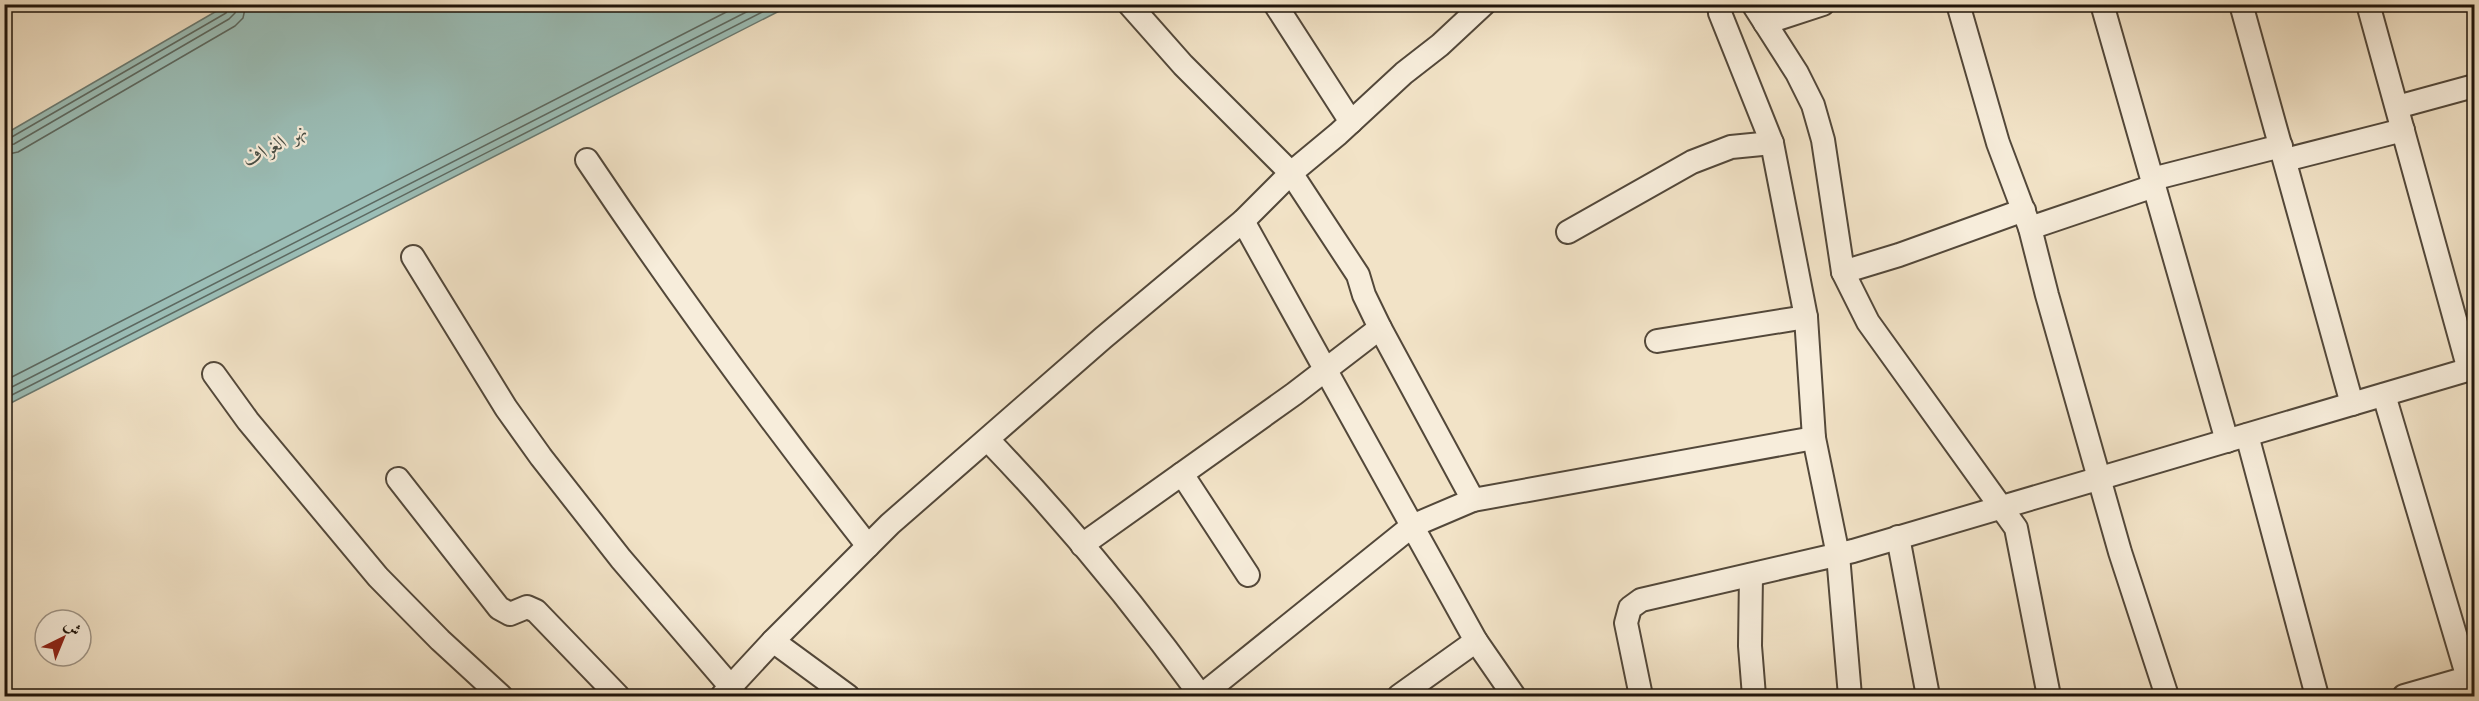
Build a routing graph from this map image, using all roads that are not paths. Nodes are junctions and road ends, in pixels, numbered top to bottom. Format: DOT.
graph roads {
  1 [pos="1129,4"];
  2 [pos="1275,4"];
  3 [pos="1719,4"];
  4 [pos="1753,4"];
  5 [pos="1823,4"];
  6 [pos="1958,4"];
  7 [pos="2102,4"];
  8 [pos="2241,4"];
  9 [pos="2368,4"];
  10 [pos="1484,5"];
  11 [pos="1765,24"];
  12 [pos="2475,86"];
  13 [pos="2397,107"];
  14 [pos="1351,122"];
  15 [pos="2403,130"];
  16 [pos="1772,143"];
  17 [pos="2283,153"];
  18 [pos="586,160"];
  19 [pos="1291,173"];
  20 [pos="2153,183"];
  21 [pos="2027,219"];
  22 [pos="1243,221"];
  23 [pos="1568,232"];
  24 [pos="413,257"];
  25 [pos="1843,272"];
  26 [pos="1806,317"];
  27 [pos="1380,328"];
  28 [pos="1658,341"];
  29 [pos="2472,369"];
  30 [pos="1326,370"];
  31 [pos="214,374"];
  32 [pos="2384,395"];
  33 [pos="2352,404"];
  34 [pos="1814,438"];
  35 [pos="2237,438"];
  36 [pos="988,440"];
  37 [pos="1182,474"];
  38 [pos="2099,478"];
  39 [pos="398,479"];
  40 [pos="1473,500"];
  41 [pos="2002,507"];
  42 [pos="1412,526"];
  43 [pos="1898,537"];
  44 [pos="1082,545"];
  45 [pos="868,546"];
  46 [pos="1838,555"];
  47 [pos="1248,575"];
  48 [pos="1750,575"];
  49 [pos="773,641"];
  50 [pos="1476,641"];
  51 [pos="2471,677"];
  52 [pos="729,693"];
  53 [pos="501,696"];
  54 [pos="618,696"];
  55 [pos="848,696"];
  56 [pos="1201,696"];
  57 [pos="1399,696"];
  58 [pos="1514,696"];
  59 [pos="1641,696"];
  60 [pos="1754,696"];
  61 [pos="1850,696"];
  62 [pos="1928,696"];
  63 [pos="2049,696"];
  64 [pos="2166,696"];
  65 [pos="2317,696"];
  66 [pos="2404,696"];
  1 -- 19 [label="street"];
  2 -- 14 [label="street"];
  3 -- 16 [label="street"];
  4 -- 11 [label="street"];
  5 -- 11 [label="street"];
  6 -- 21 [label="street"];
  7 -- 20 [label="street"];
  8 -- 17 [label="street"];
  9 -- 13 [label="street"];
  10 -- 14 [label="street"];
  11 -- 25 [label="street"];
  12 -- 13 [label="street"];
  13 -- 15 [label="street"];
  14 -- 19 [label="street"];
  15 -- 17 [label="street"];
  15 -- 29 [label="street"];
  16 -- 23 [label="street"];
  16 -- 26 [label="street"];
  17 -- 20 [label="street"];
  17 -- 33 [label="street"];
  18 -- 45 [label="street"];
  19 -- 22 [label="street"];
  19 -- 27 [label="street"];
  20 -- 21 [label="street"];
  20 -- 35 [label="street"];
  21 -- 25 [label="street"];
  21 -- 38 [label="street"];
  22 -- 30 [label="street"];
  22 -- 36 [label="street"];
  24 -- 52 [label="street"];
  25 -- 41 [label="street"];
  26 -- 28 [label="street"];
  26 -- 34 [label="street"];
  27 -- 30 [label="street"];
  27 -- 40 [label="street"];
  29 -- 32 [label="street"];
  30 -- 37 [label="street"];
  30 -- 42 [label="street"];
  31 -- 53 [label="street"];
  32 -- 33 [label="street"];
  32 -- 51 [label="street"];
  33 -- 35 [label="street"];
  34 -- 40 [label="street"];
  34 -- 46 [label="street"];
  35 -- 38 [label="street"];
  35 -- 65 [label="street"];
  36 -- 44 [label="street"];
  36 -- 45 [label="street"];
  37 -- 44 [label="street"];
  37 -- 47 [label="street"];
  38 -- 41 [label="street"];
  38 -- 64 [label="street"];
  39 -- 54 [label="street"];
  40 -- 42 [label="street"];
  41 -- 43 [label="street"];
  41 -- 63 [label="street"];
  42 -- 50 [label="street"];
  42 -- 56 [label="street"];
  43 -- 46 [label="street"];
  43 -- 62 [label="street"];
  44 -- 56 [label="street"];
  45 -- 49 [label="street"];
  46 -- 48 [label="street"];
  46 -- 61 [label="street"];
  48 -- 59 [label="street"];
  48 -- 60 [label="street"];
  49 -- 52 [label="street"];
  49 -- 55 [label="street"];
  50 -- 57 [label="street"];
  50 -- 58 [label="street"];
  51 -- 66 [label="street"];
}
